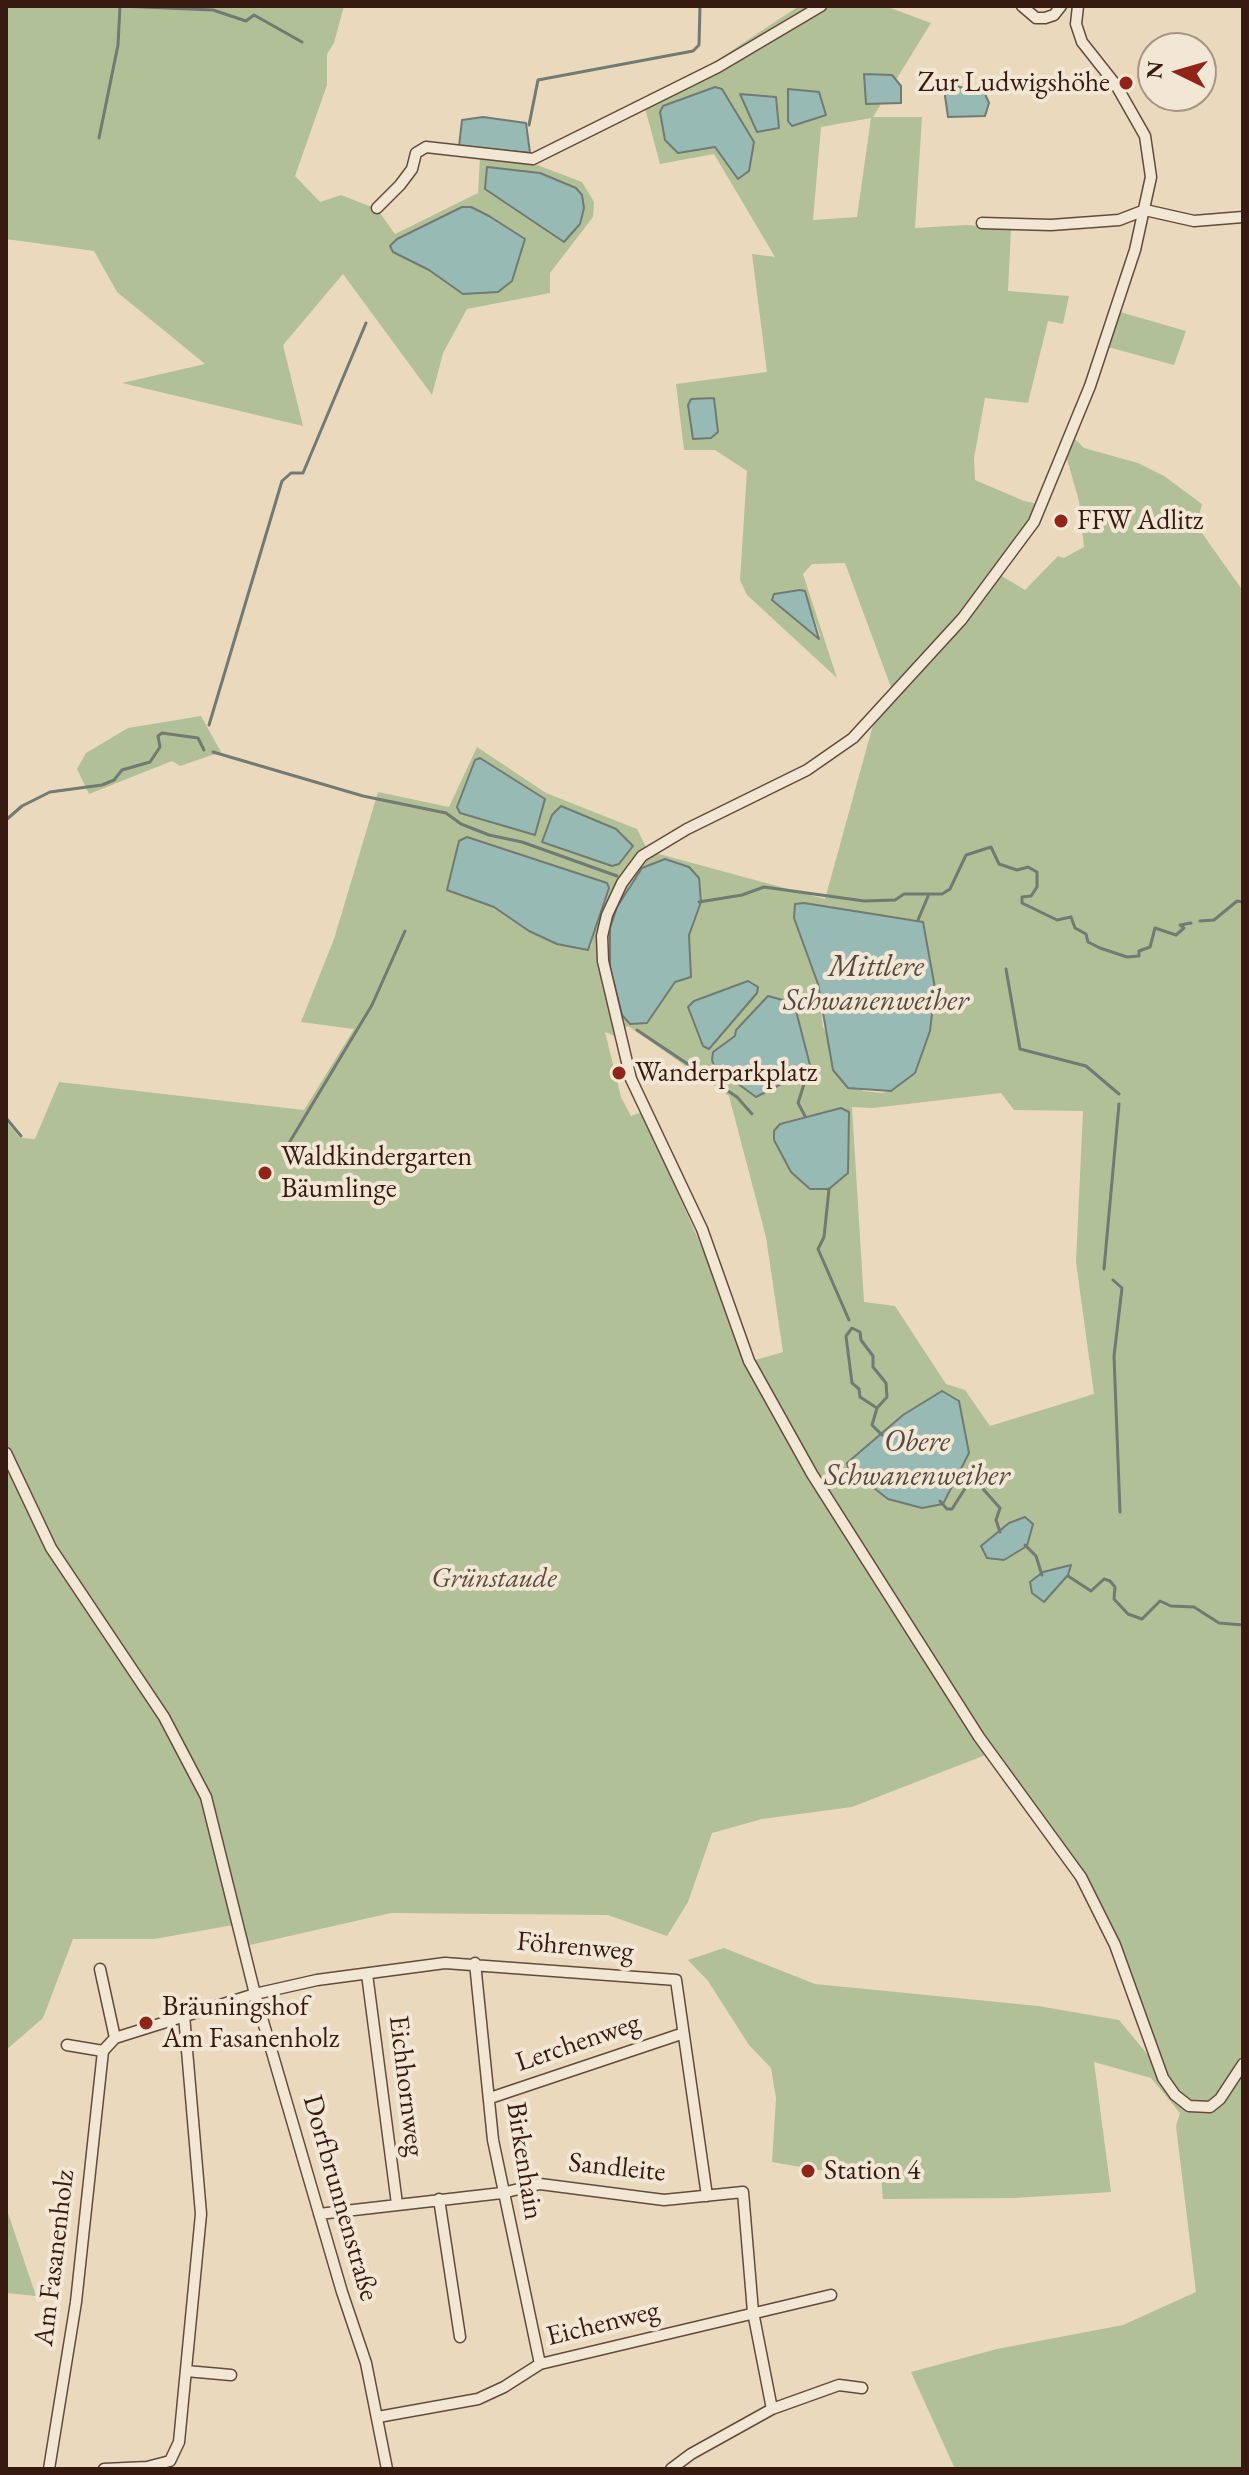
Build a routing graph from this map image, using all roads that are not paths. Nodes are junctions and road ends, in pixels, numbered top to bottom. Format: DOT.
graph roads {
  1 [pos="821,6"];
  2 [pos="1022,6"];
  3 [pos="1061,6"];
  4 [pos="1078,6"];
  5 [pos="377,208"];
  6 [pos="1145,210"];
  7 [pos="1243,217"];
  8 [pos="982,223"];
  9 [pos="6,1453"];
  10 [pos="475,1963"];
  11 [pos="100,1969"];
  12 [pos="367,1974"];
  13 [pos="255,1994"];
  14 [pos="184,2015"];
  15 [pos="681,2034"];
  16 [pos="115,2038"];
  17 [pos="67,2045"];
  18 [pos="103,2051"];
  19 [pos="1243,2064"];
  20 [pos="490,2098"];
  21 [pos="502,2193"];
  22 [pos="707,2196"];
  23 [pos="439,2199"];
  24 [pos="397,2204"];
  25 [pos="319,2214"];
  26 [pos="831,2295"];
  27 [pos="753,2312"];
  28 [pos="460,2337"];
  29 [pos="540,2364"];
  30 [pos="186,2371"];
  31 [pos="231,2375"];
  32 [pos="862,2388"];
  33 [pos="772,2409"];
  34 [pos="378,2417"];
  35 [pos="49,2469"];
  36 [pos="104,2469"];
  37 [pos="387,2469"];
  38 [pos="671,2469"];
  1 -- 5 [label="street"];
  2 -- 3 [label="street"];
  4 -- 6 [label="street"];
  6 -- 7 [label="street"];
  6 -- 8 [label="street"];
  6 -- 19 [label="street"];
  9 -- 13 [label="street, Dorfbrunnenstraße"];
  10 -- 12 [label="street, Föhrenweg"];
  10 -- 15 [label="street, Föhrenweg"];
  10 -- 20 [label="street, Birkenhain"];
  11 -- 16 [label="street"];
  12 -- 13 [label="street, Föhrenweg"];
  12 -- 24 [label="street, Eichhornweg"];
  13 -- 14 [label="street"];
  13 -- 25 [label="street, Dorfbrunnenstraße"];
  14 -- 16 [label="street"];
  14 -- 30 [label="street"];
  15 -- 20 [label="street, Lerchenweg"];
  15 -- 22 [label="street, Föhrenweg"];
  16 -- 18 [label="street"];
  17 -- 18 [label="street"];
  18 -- 35 [label="street, Am Fasanenholz"];
  20 -- 21 [label="street, Birkenhain"];
  21 -- 22 [label="street, Sandleite"];
  21 -- 23 [label="street, Sandleite"];
  21 -- 29 [label="street, Birkenhain"];
  22 -- 27 [label="street, Sandleite"];
  23 -- 24 [label="street, Sandleite"];
  23 -- 28 [label="street"];
  24 -- 25 [label="street, Sandleite"];
  25 -- 34 [label="street, Dorfbrunnenstraße"];
  26 -- 27 [label="street, Eichenweg"];
  27 -- 29 [label="street, Eichenweg"];
  27 -- 33 [label="street"];
  29 -- 34 [label="street, Eichenweg"];
  30 -- 31 [label="street"];
  30 -- 36 [label="street"];
  32 -- 33 [label="street"];
  33 -- 38 [label="street"];
  34 -- 37 [label="street, Dorfbrunnenstraße"];
}
